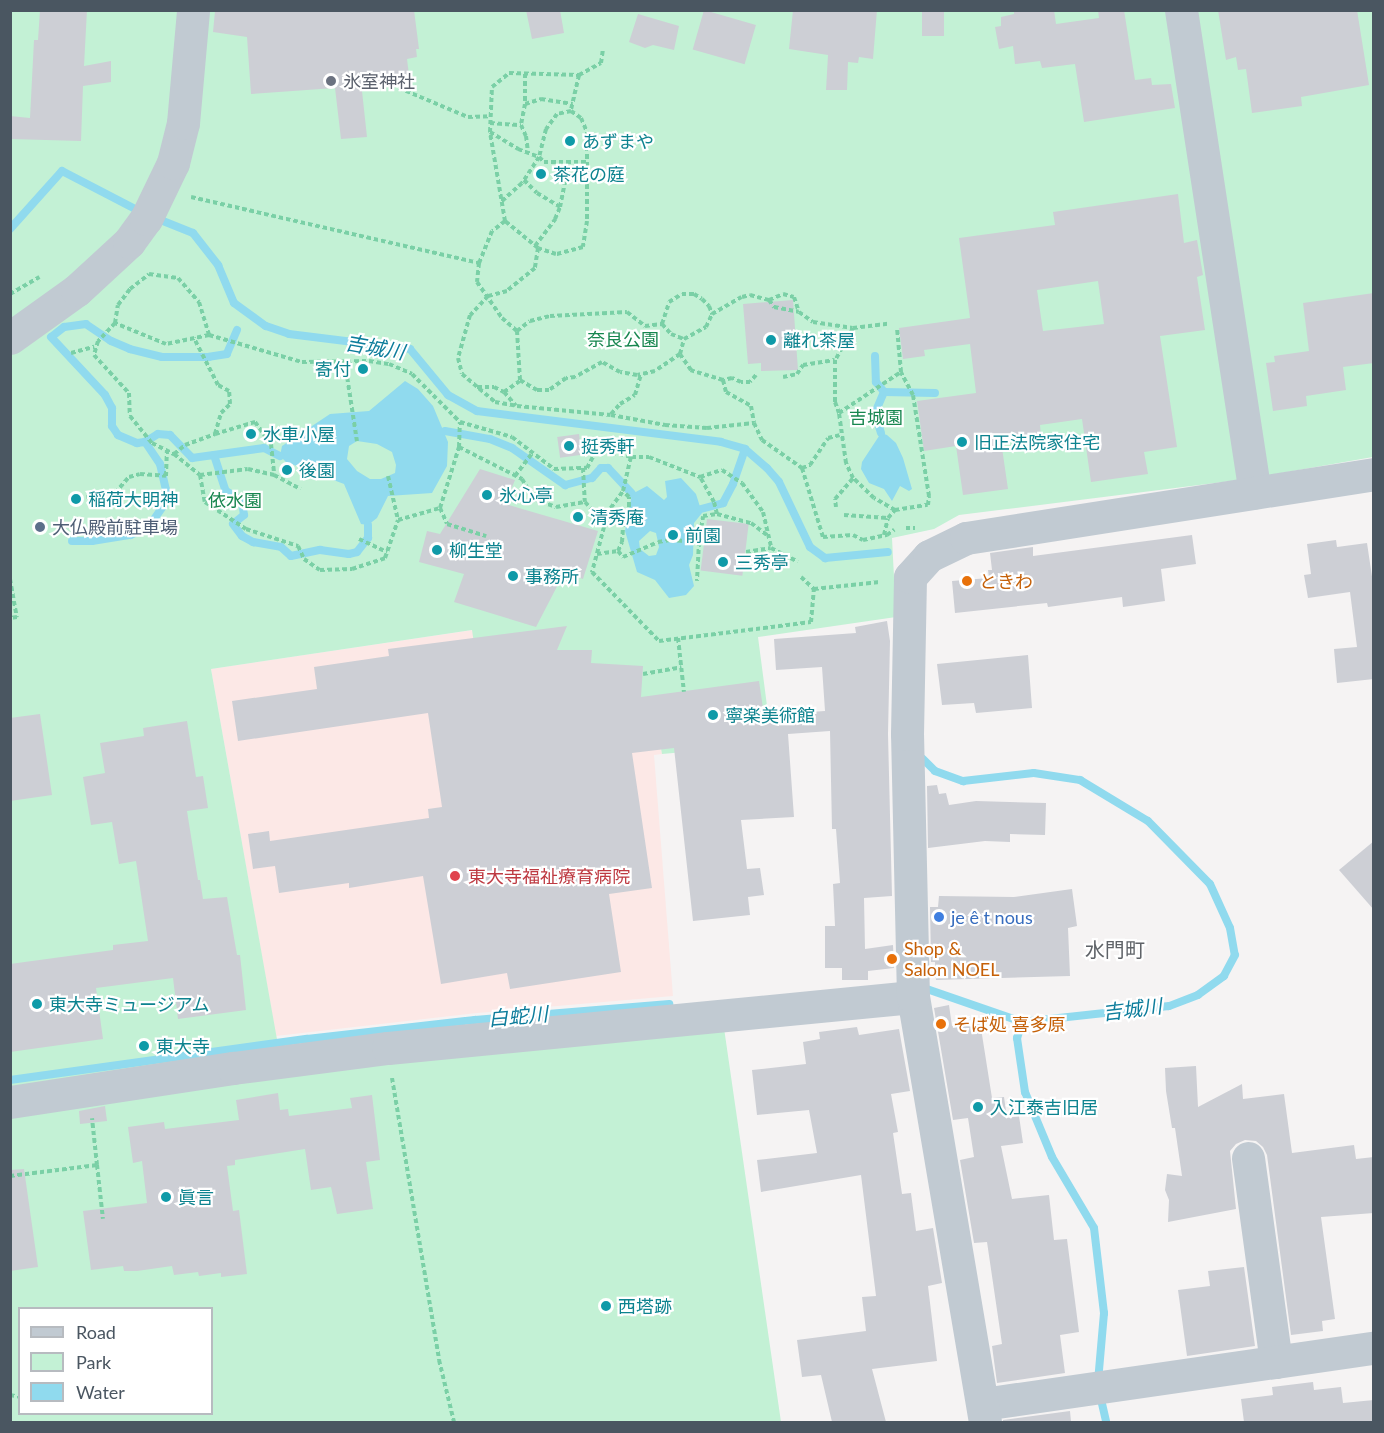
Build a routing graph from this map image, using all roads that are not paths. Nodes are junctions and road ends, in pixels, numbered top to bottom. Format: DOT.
graph roads {
  1 [pos="193,10"];
  2 [pos="1182,10"];
  3 [pos="10,338"];
  4 [pos="1374,474"];
  5 [pos="1255,492"];
  6 [pos="913,997"];
  7 [pos="10,1102"];
  8 [pos="1248,1158"];
  9 [pos="1374,1348"];
  10 [pos="1276,1362"];
  11 [pos="984,1413"];
  1 -- 3 [label="street"];
  2 -- 5 [label="street"];
  4 -- 5 [label="street"];
  5 -- 6 [label="street"];
  6 -- 7 [label="street"];
  6 -- 11 [label="street"];
  8 -- 10 [label="street"];
  9 -- 10 [label="street"];
  10 -- 11 [label="street"];
}
